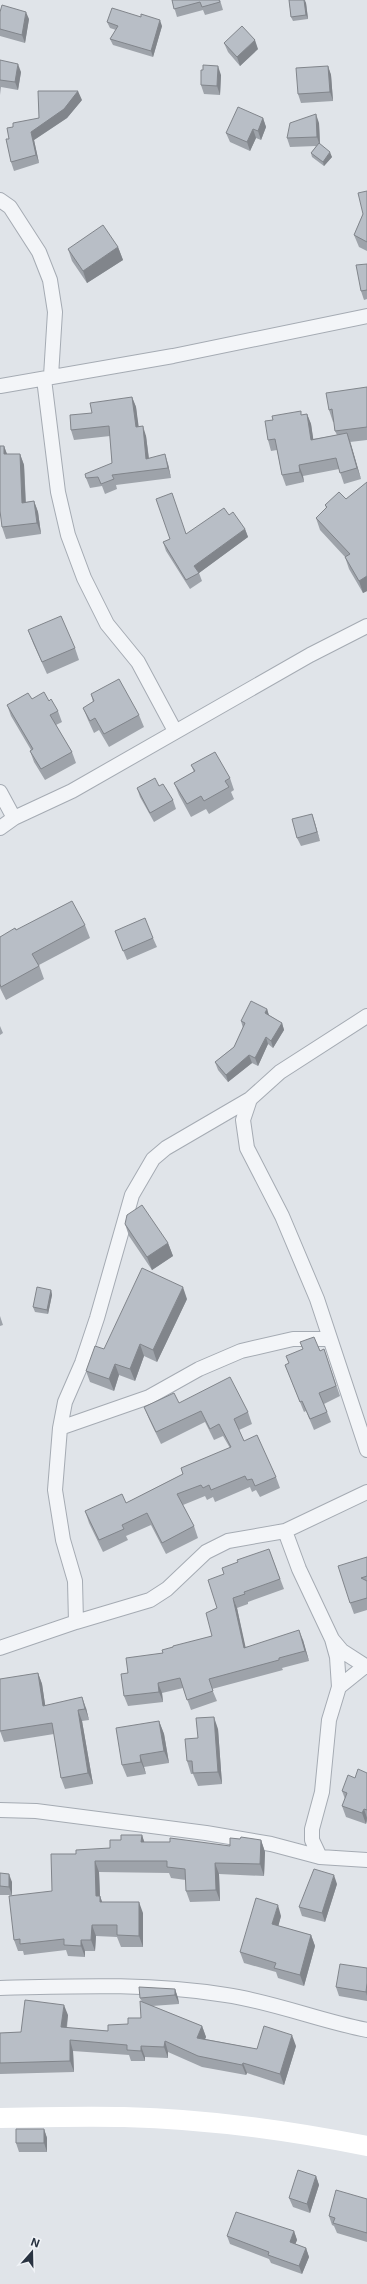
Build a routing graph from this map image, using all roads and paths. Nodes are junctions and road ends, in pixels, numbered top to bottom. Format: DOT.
graph roads {
  1 [pos="0,200"];
  2 [pos="367,316"];
  3 [pos="48,378"];
  4 [pos="0,386"];
  5 [pos="367,626"];
  6 [pos="175,731"];
  7 [pos="0,792"];
  8 [pos="14,818"];
  9 [pos="0,828"];
  10 [pos="367,1016"];
  11 [pos="250,1099"];
  12 [pos="330,1339"];
  13 [pos="60,1428"];
  14 [pos="367,1450"];
  15 [pos="367,1492"];
  16 [pos="285,1531"];
  17 [pos="76,1622"];
  18 [pos="332,1639"];
  19 [pos="0,1648"];
  20 [pos="366,1667"];
  21 [pos="339,1687"];
  22 [pos="0,1810"];
  23 [pos="320,1857"];
  24 [pos="367,1860"];
  25 [pos="0,1988"];
  26 [pos="367,2030"];
  27 [pos="0,2118"];
  28 [pos="367,2146"];
  1 -- 3 [label="street"];
  2 -- 3 [label="street"];
  3 -- 4 [label="street"];
  3 -- 6 [label="street"];
  5 -- 6 [label="street"];
  6 -- 8 [label="street"];
  7 -- 8 [label="street"];
  8 -- 9 [label="street"];
  10 -- 11 [label="street"];
  11 -- 12 [label="street"];
  11 -- 13 [label="street"];
  12 -- 13 [label="street"];
  12 -- 14 [label="street"];
  13 -- 17 [label="street"];
  15 -- 16 [label="street"];
  16 -- 17 [label="street"];
  16 -- 18 [label="street"];
  17 -- 19 [label="street"];
  18 -- 20 [label="street"];
  18 -- 21 [label="street"];
  20 -- 21 [label="street"];
  21 -- 23 [label="street"];
  22 -- 23 [label="street"];
  23 -- 24 [label="street"];
  25 -- 26 [label="street"];
  27 -- 28 [label="main road"];
}
